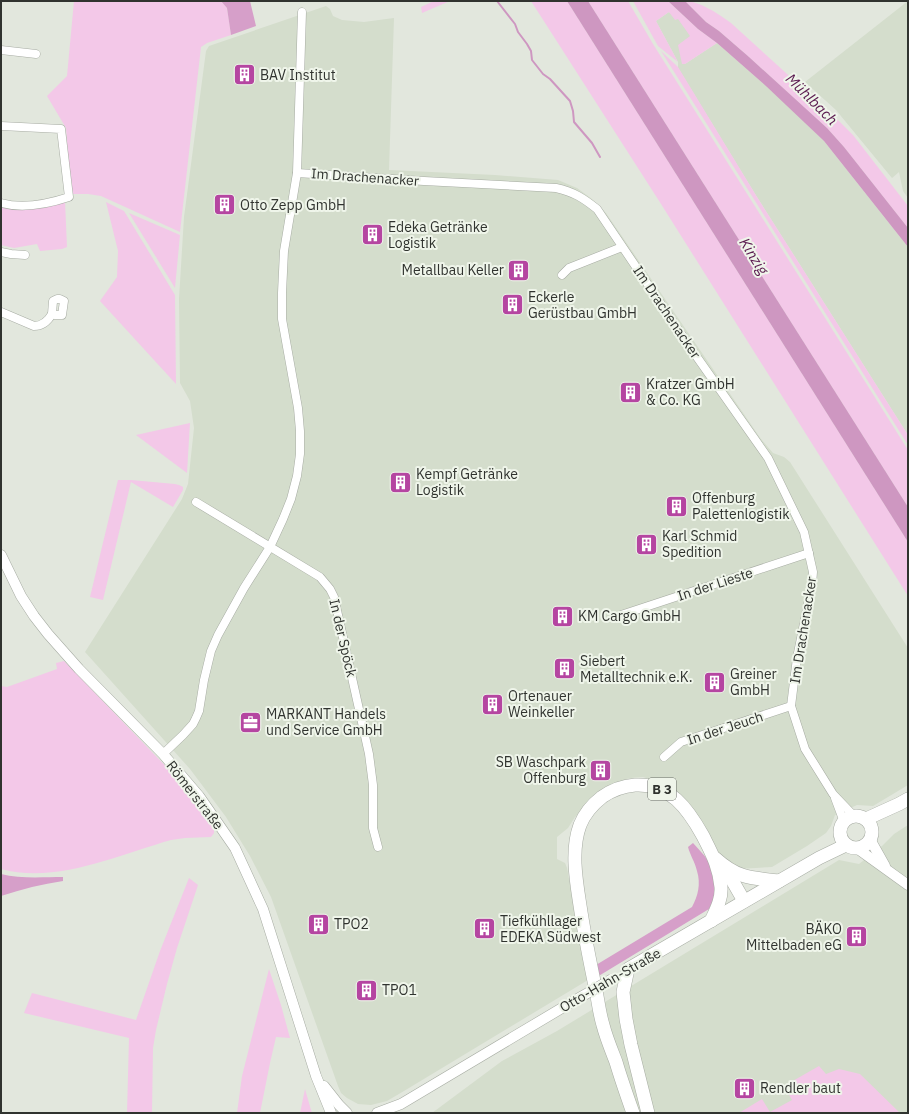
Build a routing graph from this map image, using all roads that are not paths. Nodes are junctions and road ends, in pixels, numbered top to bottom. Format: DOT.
graph roads {
  1 [pos="302,12"];
  2 [pos="1,50"];
  3 [pos="36,54"];
  4 [pos="1,126"];
  5 [pos="297,173"];
  6 [pos="1,203"];
  7 [pos="622,247"];
  8 [pos="1,252"];
  9 [pos="25,255"];
  10 [pos="562,275"];
  11 [pos="1,312"];
  12 [pos="52,314"];
  13 [pos="196,502"];
  14 [pos="270,546"];
  15 [pos="809,554"];
  16 [pos="1,555"];
  17 [pos="621,615"];
  18 [pos="791,706"];
  19 [pos="163,754"];
  20 [pos="664,757"];
  21 [pos="903,801"];
  22 [pos="861,825"];
  23 [pos="848,843"];
  24 [pos="378,847"];
  25 [pos="719,862"];
  26 [pos="887,869"];
  27 [pos="779,880"];
  28 [pos="908,885"];
  29 [pos="744,901"];
  30 [pos="710,921"];
  31 [pos="628,969"];
  32 [pos="316,1076"];
  33 [pos="402,1104"];
  34 [pos="331,1113"];
  35 [pos="347,1113"];
  36 [pos="377,1113"];
  37 [pos="394,1113"];
  38 [pos="633,1113"];
  39 [pos="648,1113"];
  1 -- 5 [label="street"];
  2 -- 3 [label="street"];
  4 -- 6 [label="street"];
  5 -- 7 [label="street, Im Drachenacker"];
  5 -- 14 [label="street"];
  7 -- 10 [label="street"];
  7 -- 15 [label="street, Im Drachenacker"];
  8 -- 9 [label="street"];
  11 -- 12 [label="street"];
  13 -- 14 [label="street, In der Spöck"];
  14 -- 19 [label="street"];
  14 -- 24 [label="street, In der Spöck"];
  15 -- 17 [label="street, In der Lieste"];
  15 -- 18 [label="street, Im Drachenacker"];
  16 -- 19 [label="street, Römerstraße"];
  18 -- 20 [label="street, In der Jeuch"];
  18 -- 22 [label="street, Im Drachenacker"];
  19 -- 32 [label="street, Römerstraße"];
  21 -- 22 [label="main road, Otto-Hahn-Straße"];
  22 -- 23 [label="main road, Otto-Hahn-Straße"];
  22 -- 23 [label="main road, Otto-Hahn-Straße"];
  22 -- 26 [label="street"];
  23 -- 26 [label="street"];
  23 -- 27 [label="main road, Otto-Hahn-Straße"];
  25 -- 27 [label="main road"];
  25 -- 29 [label="main road, B 3"];
  25 -- 30 [label="main road, B 3"];
  25 -- 38 [label="main road, B 3"];
  26 -- 28 [label="street"];
  27 -- 29 [label="main road, Otto-Hahn-Straße"];
  29 -- 30 [label="main road, Otto-Hahn-Straße"];
  30 -- 31 [label="main road, Otto-Hahn-Straße"];
  31 -- 33 [label="street, Otto-Hahn-Straße, bridge"];
  31 -- 39 [label="main road"];
  32 -- 34 [label="street, Römerstraße"];
  32 -- 35 [label="street, Römerstraße"];
  33 -- 36 [label="street, Otto-Hahn-Straße"];
  33 -- 37 [label="street, Otto-Hahn-Straße"];
}
